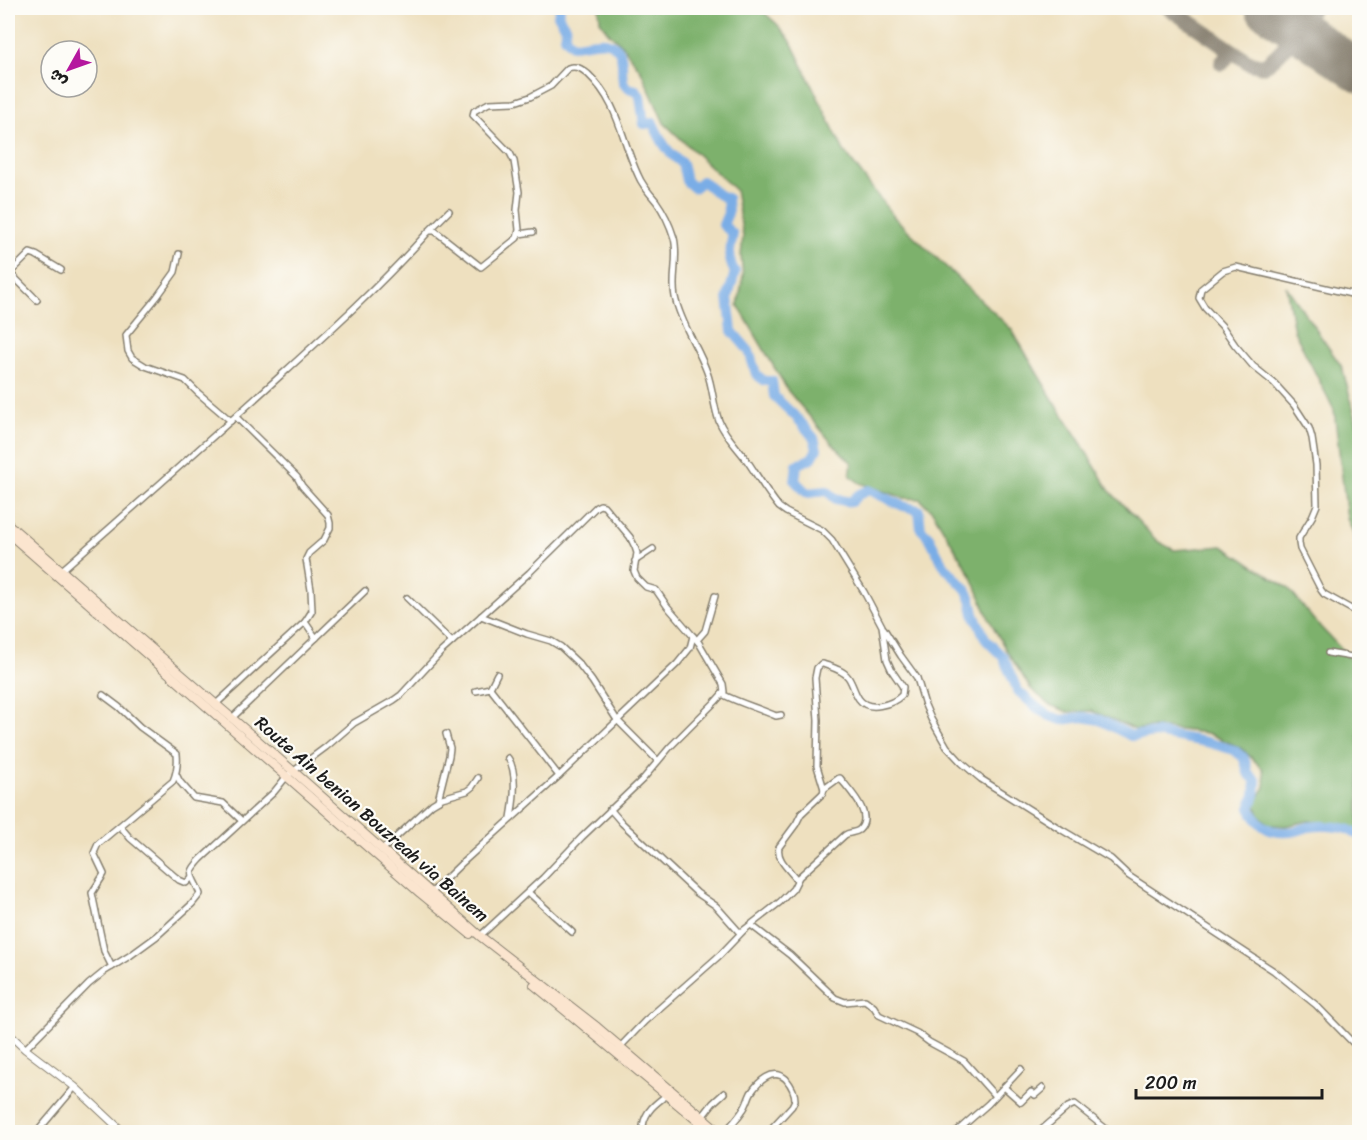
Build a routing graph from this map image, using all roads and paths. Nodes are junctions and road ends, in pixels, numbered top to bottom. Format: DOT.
graph roads {
  1 [pos="449,211"];
  2 [pos="429,231"];
  3 [pos="533,232"];
  4 [pos="519,234"];
  5 [pos="178,254"];
  6 [pos="61,270"];
  7 [pos="9,274"];
  8 [pos="1359,296"];
  9 [pos="37,300"];
  10 [pos="233,419"];
  11 [pos="8,524"];
  12 [pos="8,533"];
  13 [pos="653,549"];
  14 [pos="635,561"];
  15 [pos="62,570"];
  16 [pos="364,591"];
  17 [pos="715,596"];
  18 [pos="407,598"];
  19 [pos="1359,614"];
  20 [pos="481,616"];
  21 [pos="305,622"];
  22 [pos="882,626"];
  23 [pos="316,638"];
  24 [pos="695,638"];
  25 [pos="452,642"];
  26 [pos="1328,653"];
  27 [pos="1359,656"];
  28 [pos="497,674"];
  29 [pos="490,688"];
  30 [pos="476,691"];
  31 [pos="722,694"];
  32 [pos="103,695"];
  33 [pos="216,704"];
  34 [pos="780,715"];
  35 [pos="232,718"];
  36 [pos="617,720"];
  37 [pos="446,734"];
  38 [pos="508,758"];
  39 [pos="658,761"];
  40 [pos="176,774"];
  41 [pos="290,774"];
  42 [pos="559,776"];
  43 [pos="478,778"];
  44 [pos="824,789"];
  45 [pos="438,800"];
  46 [pos="610,809"];
  47 [pos="510,819"];
  48 [pos="242,821"];
  49 [pos="120,826"];
  50 [pos="382,850"];
  51 [pos="192,877"];
  52 [pos="797,880"];
  53 [pos="528,892"];
  54 [pos="431,893"];
  55 [pos="751,925"];
  56 [pos="572,932"];
  57 [pos="740,933"];
  58 [pos="480,936"];
  59 [pos="112,967"];
  60 [pos="8,1033"];
  61 [pos="25,1049"];
  62 [pos="618,1049"];
  63 [pos="1359,1050"];
  64 [pos="1021,1069"];
  65 [pos="75,1087"];
  66 [pos="1004,1087"];
  67 [pos="1043,1088"];
  68 [pos="724,1093"];
  69 [pos="668,1095"];
  70 [pos="995,1096"];
  71 [pos="702,1117"];
  72 [pos="37,1132"];
  73 [pos="123,1132"];
  74 [pos="647,1132"];
  75 [pos="712,1132"];
  76 [pos="723,1132"];
  77 [pos="768,1132"];
  78 [pos="956,1132"];
  79 [pos="1039,1132"];
  80 [pos="1110,1132"];
  1 -- 2 [label="street"];
  2 -- 4 [label="street"];
  2 -- 10 [label="street"];
  3 -- 4 [label="street"];
  4 -- 22 [label="street"];
  5 -- 10 [label="street"];
  6 -- 7 [label="street"];
  7 -- 9 [label="street"];
  8 -- 19 [label="street"];
  10 -- 15 [label="street"];
  10 -- 21 [label="street"];
  11 -- 15 [label="main road, Route Ain benian Bouzreah via Bainem"];
  12 -- 41 [label="main road, Route Ain benian Bouzreah via Bainem"];
  13 -- 14 [label="street"];
  14 -- 20 [label="street"];
  14 -- 24 [label="street"];
  15 -- 33 [label="main road, Route Ain benian Bouzreah via Bainem"];
  16 -- 23 [label="street"];
  17 -- 24 [label="street"];
  18 -- 25 [label="street"];
  20 -- 25 [label="street"];
  20 -- 36 [label="street"];
  21 -- 23 [label="street"];
  21 -- 33 [label="street"];
  22 -- 44 [label="street"];
  22 -- 63 [label="street"];
  23 -- 35 [label="street"];
  24 -- 31 [label="street"];
  24 -- 36 [label="street"];
  25 -- 41 [label="street"];
  26 -- 27 [label="street"];
  28 -- 29 [label="street"];
  29 -- 30 [label="street"];
  29 -- 42 [label="street"];
  31 -- 34 [label="street"];
  31 -- 39 [label="street"];
  32 -- 40 [label="street"];
  33 -- 35 [label="main road, Route Ain benian Bouzreah via Bainem"];
  35 -- 41 [label="main road, Route Ain benian Bouzreah via Bainem"];
  36 -- 39 [label="street"];
  36 -- 42 [label="street"];
  37 -- 45 [label="street"];
  38 -- 47 [label="street"];
  39 -- 46 [label="street"];
  40 -- 48 [label="street"];
  40 -- 49 [label="street"];
  41 -- 48 [label="street"];
  41 -- 50 [label="main road, Route Ain benian Bouzreah via Bainem"];
  41 -- 62 [label="main road, Route Ain benian Bouzreah via Bainem"];
  42 -- 47 [label="street"];
  43 -- 45 [label="street"];
  44 -- 52 [label="street"];
  44 -- 52 [label="street"];
  45 -- 50 [label="street"];
  46 -- 53 [label="street"];
  46 -- 57 [label="street"];
  47 -- 54 [label="street"];
  48 -- 51 [label="street"];
  49 -- 51 [label="street"];
  49 -- 59 [label="street"];
  50 -- 54 [label="main road, Route Ain benian Bouzreah via Bainem"];
  51 -- 59 [label="street"];
  52 -- 55 [label="street"];
  53 -- 56 [label="street"];
  53 -- 58 [label="street"];
  54 -- 58 [label="main road, Route Ain benian Bouzreah via Bainem"];
  55 -- 57 [label="street"];
  55 -- 70 [label="street"];
  57 -- 62 [label="street"];
  58 -- 62 [label="main road, Route Ain benian Bouzreah via Bainem"];
  59 -- 61 [label="street"];
  60 -- 61 [label="street"];
  61 -- 65 [label="street"];
  62 -- 69 [label="main road, Route Ain benian Bouzreah via Bainem"];
  62 -- 71 [label="main road, Route Ain benian Bouzreah via Bainem"];
  64 -- 66 [label="street"];
  65 -- 72 [label="street"];
  65 -- 73 [label="street"];
  66 -- 67 [label="street"];
  66 -- 70 [label="street"];
  68 -- 71 [label="street"];
  69 -- 74 [label="street"];
  69 -- 75 [label="main road, Route Ain benian Bouzreah via Bainem"];
  70 -- 78 [label="street"];
  71 -- 76 [label="main road, Route Ain benian Bouzreah via Bainem"];
  76 -- 77 [label="street"];
  79 -- 80 [label="street"];
}
